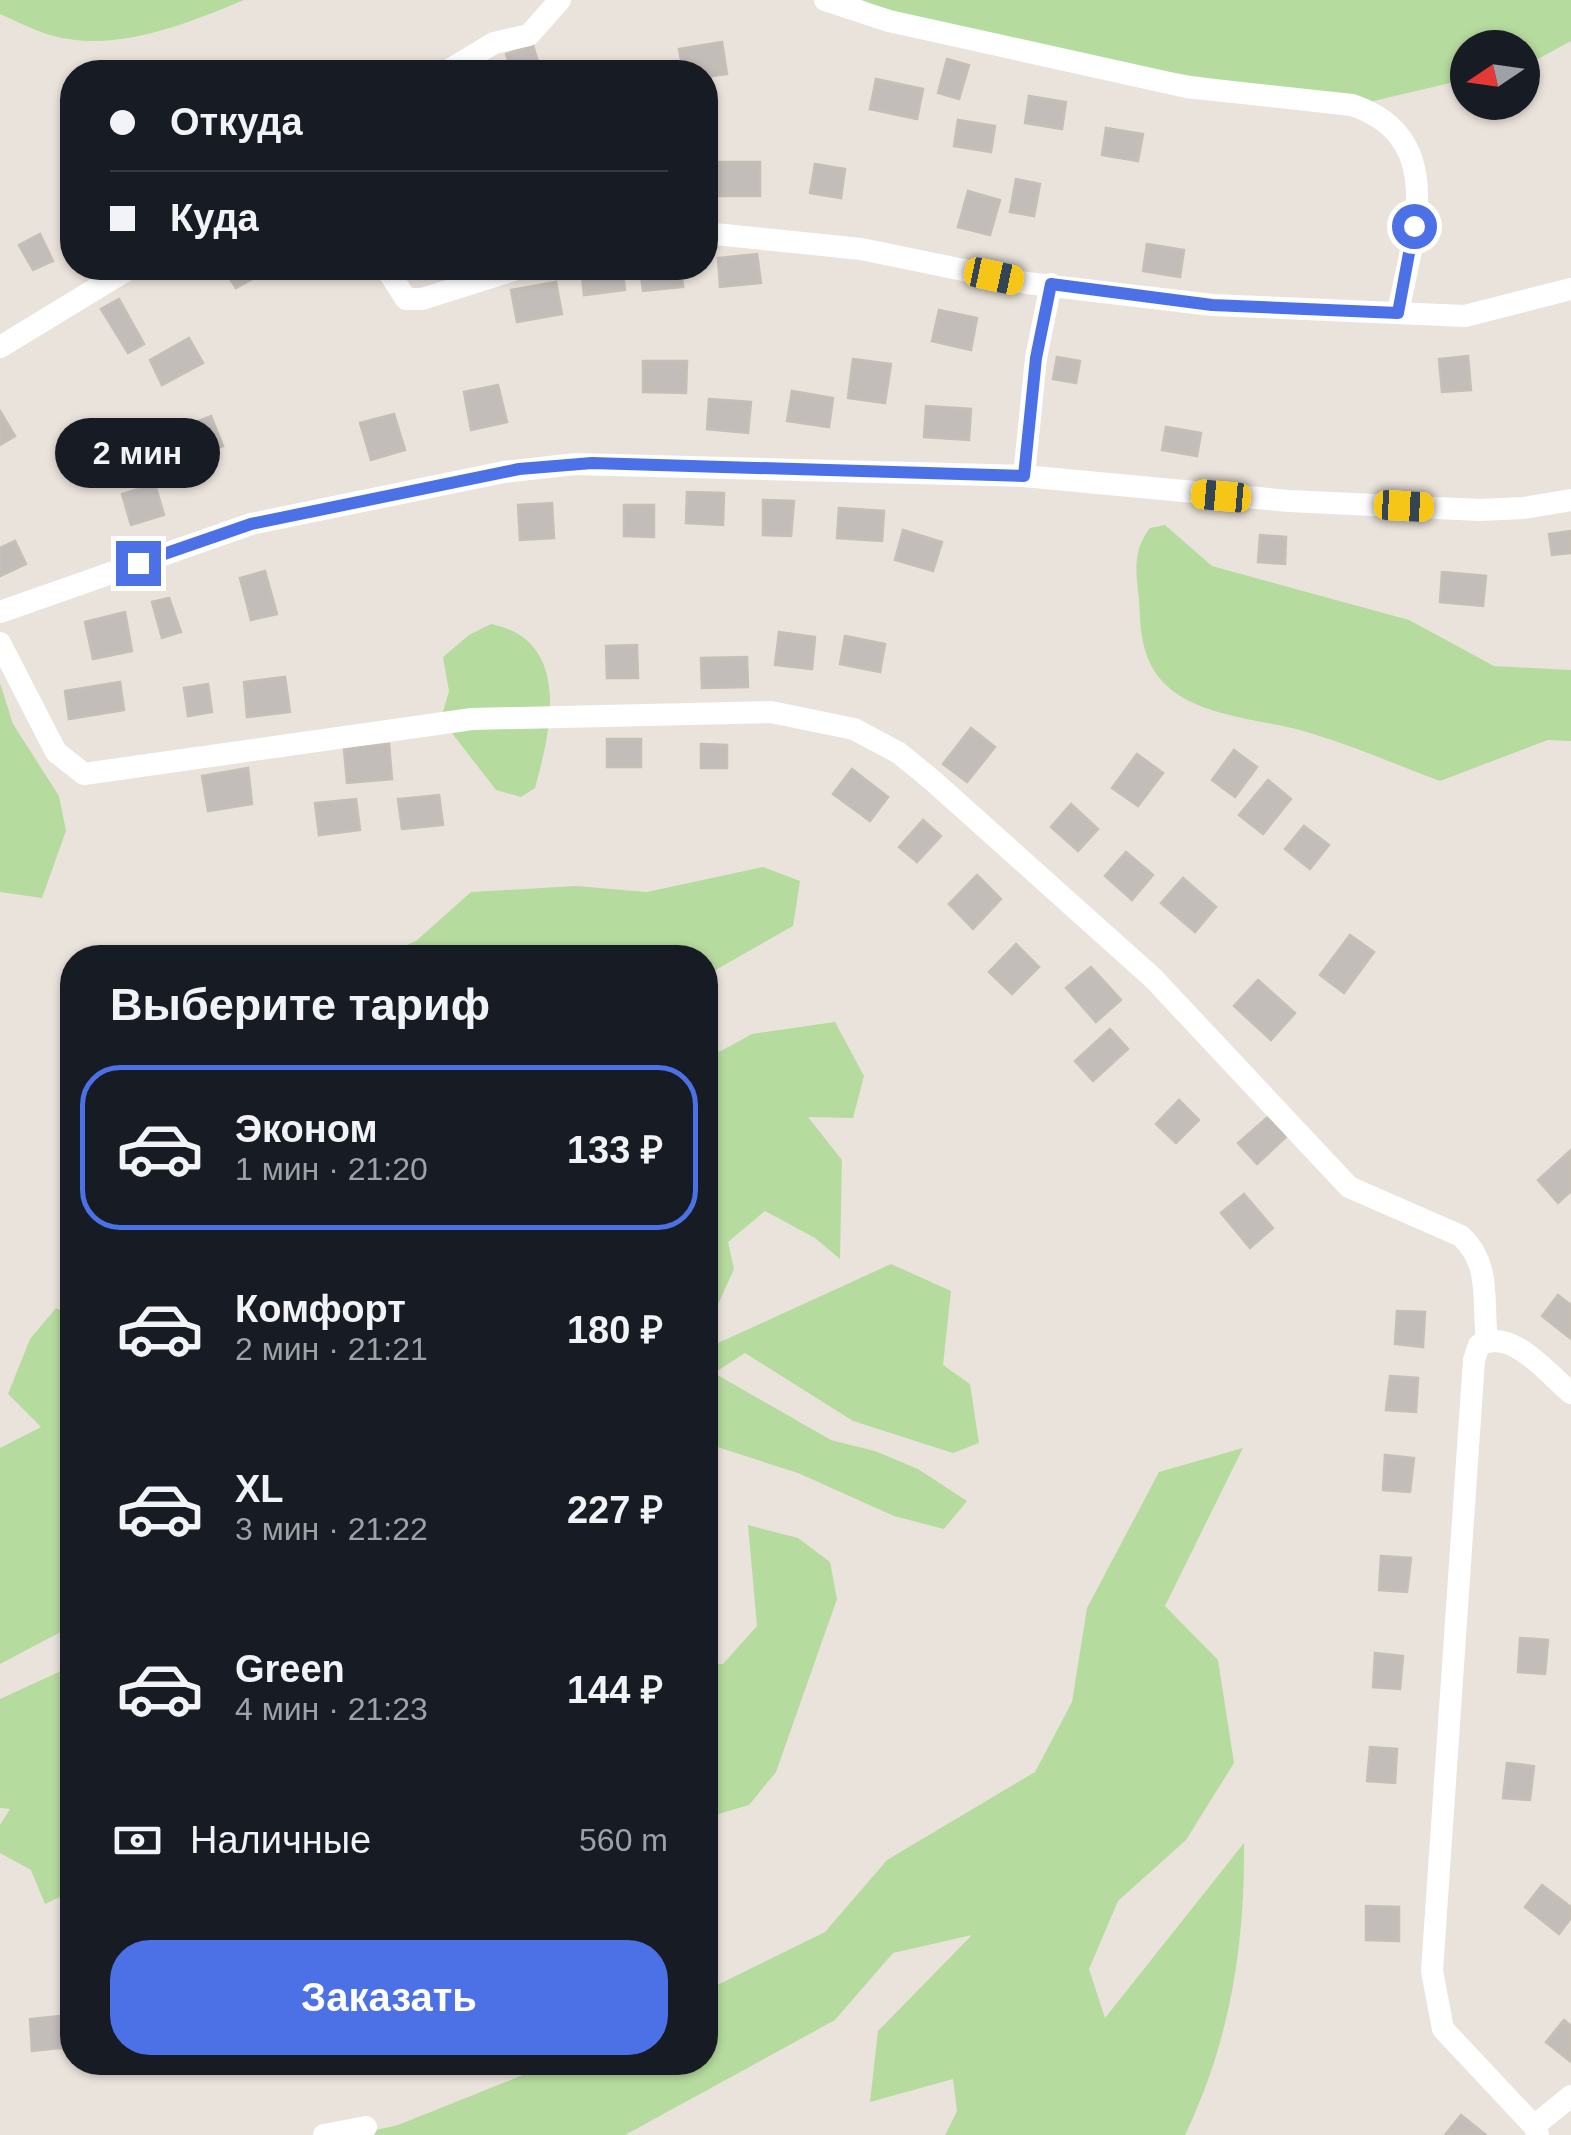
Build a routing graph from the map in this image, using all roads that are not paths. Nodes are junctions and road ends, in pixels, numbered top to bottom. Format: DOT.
graph roads {
  1 [pos="560,0"];
  2 [pos="825,0"];
  3 [pos="466,60"];
  4 [pos="718,234"];
  5 [pos="110,280"];
  6 [pos="394,280"];
  7 [pos="483,280"];
  8 [pos="1051,284"];
  9 [pos="1571,289"];
  10 [pos="1398,313"];
  11 [pos="0,348"];
  12 [pos="1024,476"];
  13 [pos="1571,500"];
  14 [pos="0,612"];
  15 [pos="0,643"];
  16 [pos="1487,1340"];
  17 [pos="1571,1393"];
  18 [pos="1571,2096"];
  19 [pos="366,2127"];
  20 [pos="1536,2130"];
  21 [pos="324,2135"];
  1 -- 3 [label="street"];
  2 -- 10 [label="street"];
  4 -- 8 [label="street"];
  5 -- 11 [label="street"];
  6 -- 7 [label="street"];
  8 -- 10 [label="street"];
  8 -- 12 [label="street"];
  9 -- 10 [label="street"];
  12 -- 13 [label="street"];
  12 -- 14 [label="street"];
  15 -- 16 [label="street"];
  16 -- 17 [label="street"];
  16 -- 20 [label="street"];
  18 -- 20 [label="street"];
  19 -- 21 [label="street"];
}
